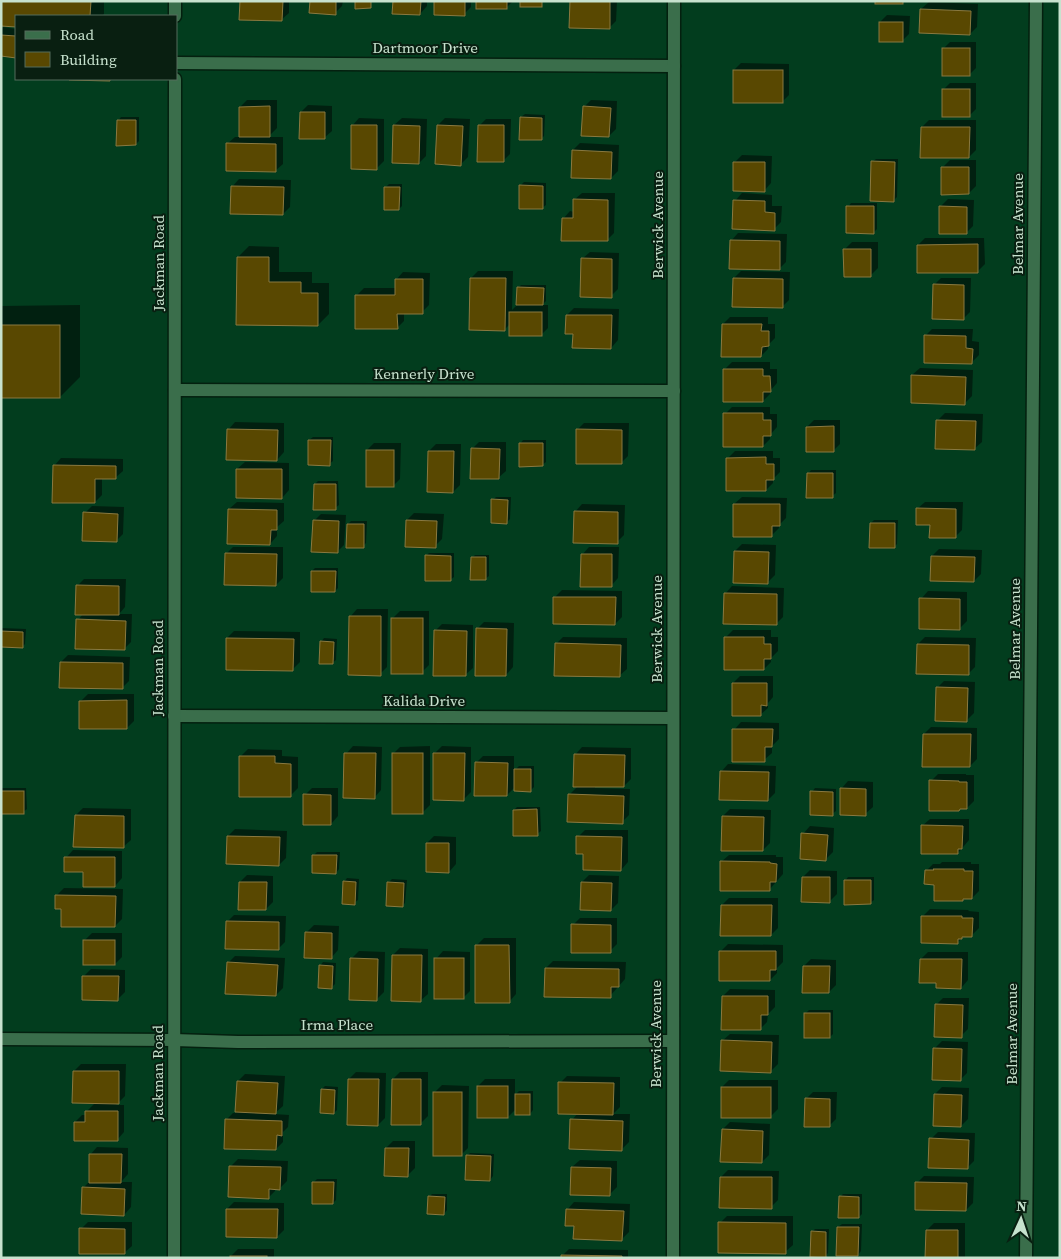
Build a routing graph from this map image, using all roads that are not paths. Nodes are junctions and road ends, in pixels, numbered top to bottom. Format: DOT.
graph roads {
  1 [pos="176,1"];
  2 [pos="674,1"];
  3 [pos="1036,1"];
  4 [pos="176,15"];
  5 [pos="178,63"];
  6 [pos="674,66"];
  7 [pos="175,80"];
  8 [pos="175,390"];
  9 [pos="674,391"];
  10 [pos="174,716"];
  11 [pos="673,718"];
  12 [pos="1,1039"];
  13 [pos="174,1040"];
  14 [pos="672,1041"];
  15 [pos="174,1258"];
  16 [pos="673,1258"];
  17 [pos="1026,1258"];
  1 -- 4 [label="street"];
  2 -- 6 [label="street, Berwick Avenue"];
  3 -- 17 [label="street, Belmar Avenue"];
  5 -- 6 [label="street, Dartmoor Drive"];
  6 -- 9 [label="street, Berwick Avenue"];
  7 -- 8 [label="street, Jackman Road"];
  8 -- 9 [label="street, Kennerly Drive"];
  8 -- 10 [label="street, Jackman Road"];
  9 -- 11 [label="street, Berwick Avenue"];
  10 -- 11 [label="street, Kalida Drive"];
  10 -- 13 [label="street, Jackman Road"];
  11 -- 14 [label="street, Berwick Avenue"];
  12 -- 13 [label="street, Irma Place"];
  13 -- 14 [label="street, Irma Place"];
  13 -- 15 [label="street, Jackman Road"];
  14 -- 16 [label="street, Berwick Avenue"];
}
